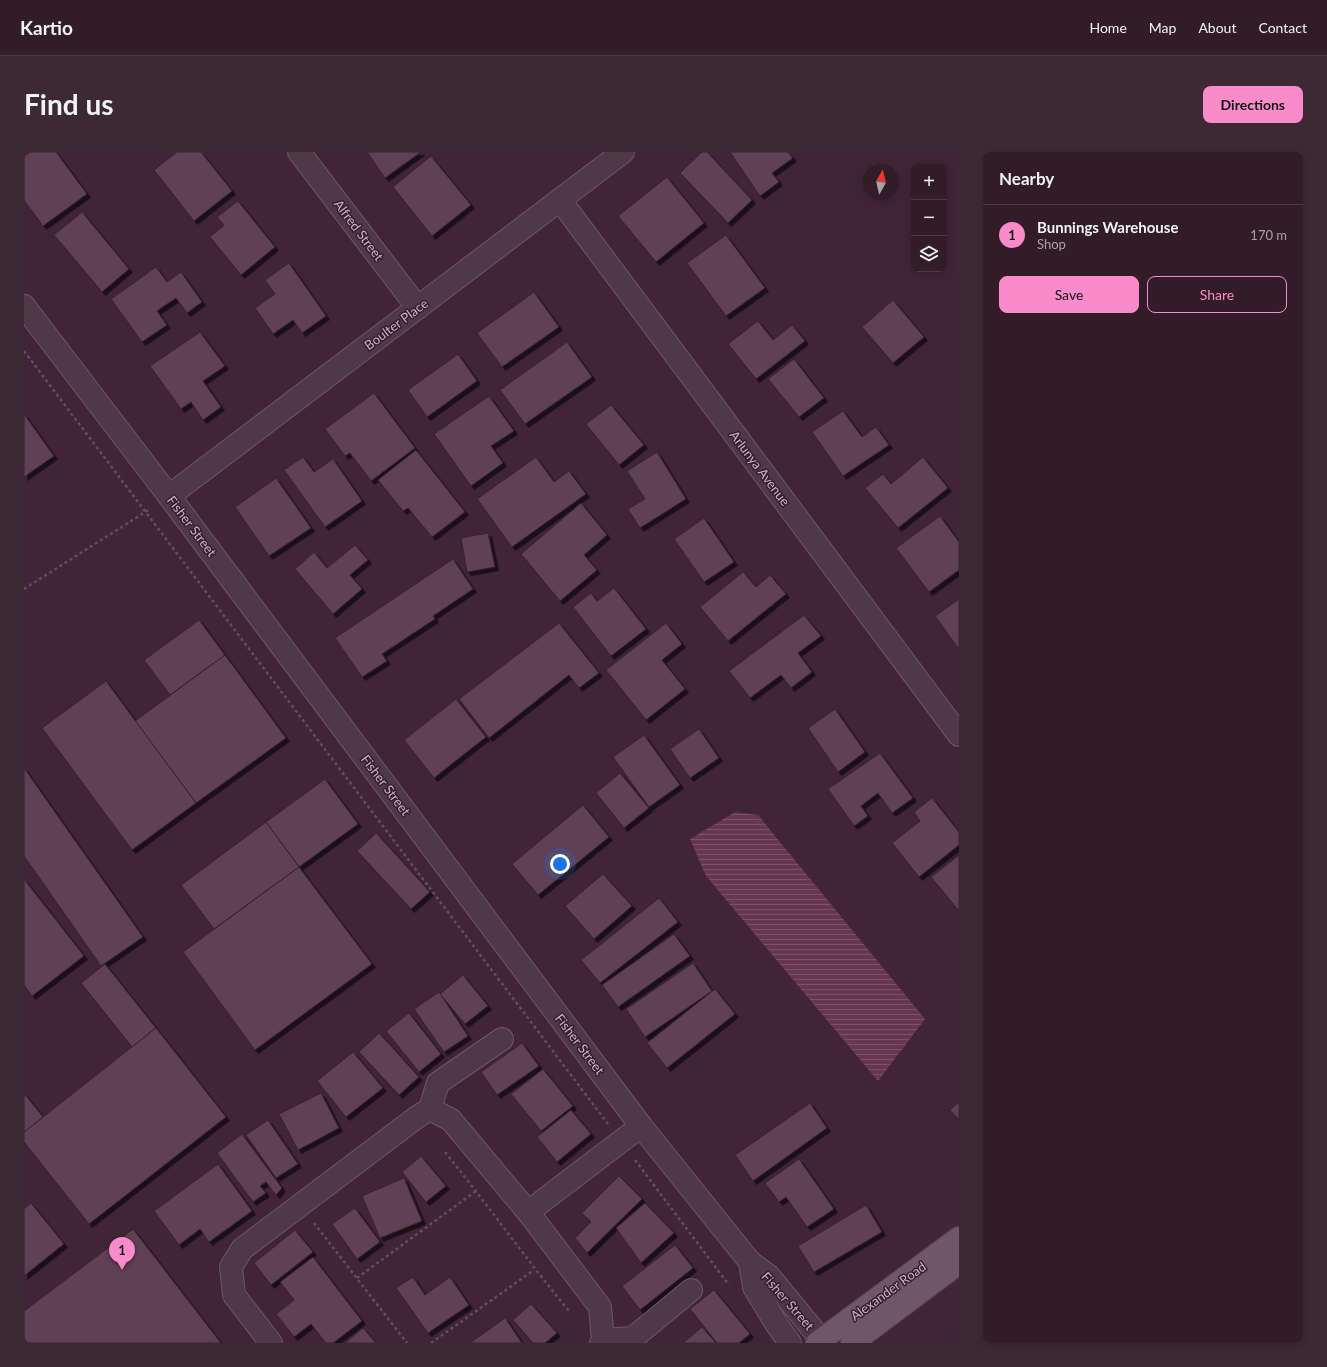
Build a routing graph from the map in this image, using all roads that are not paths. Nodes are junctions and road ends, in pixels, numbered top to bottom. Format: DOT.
graph roads {
  1 [pos="299,152"];
  2 [pos="623,152"];
  3 [pos="560,200"];
  4 [pos="24,306"];
  5 [pos="418,308"];
  6 [pos="170,496"];
  7 [pos="959,735"];
  8 [pos="502,1039"];
  9 [pos="430,1109"];
  10 [pos="641,1126"];
  11 [pos="528,1212"];
  12 [pos="959,1238"];
  13 [pos="750,1262"];
  14 [pos="959,1263"];
  15 [pos="691,1290"];
  16 [pos="602,1341"];
  17 [pos="821,1342"];
  18 [pos="271,1343"];
  19 [pos="790,1343"];
  20 [pos="852,1343"];
  1 -- 5 [label="street, Alfred Street"];
  2 -- 3 [label="street, Boulter Place"];
  3 -- 5 [label="street, Boulter Place"];
  3 -- 7 [label="street, Arlunya Avenue"];
  4 -- 6 [label="street, Fisher Street"];
  5 -- 6 [label="street, Boulter Place"];
  6 -- 10 [label="street, Fisher Street"];
  8 -- 9 [label="street"];
  9 -- 11 [label="street"];
  9 -- 18 [label="street"];
  10 -- 11 [label="street"];
  10 -- 13 [label="street, Fisher Street"];
  11 -- 16 [label="street"];
  12 -- 17 [label="main road, Alexander Road"];
  13 -- 17 [label="street, Fisher Street"];
  13 -- 19 [label="street, Fisher Street"];
  14 -- 20 [label="main road, Alexander Road"];
  15 -- 16 [label="street"];
}
